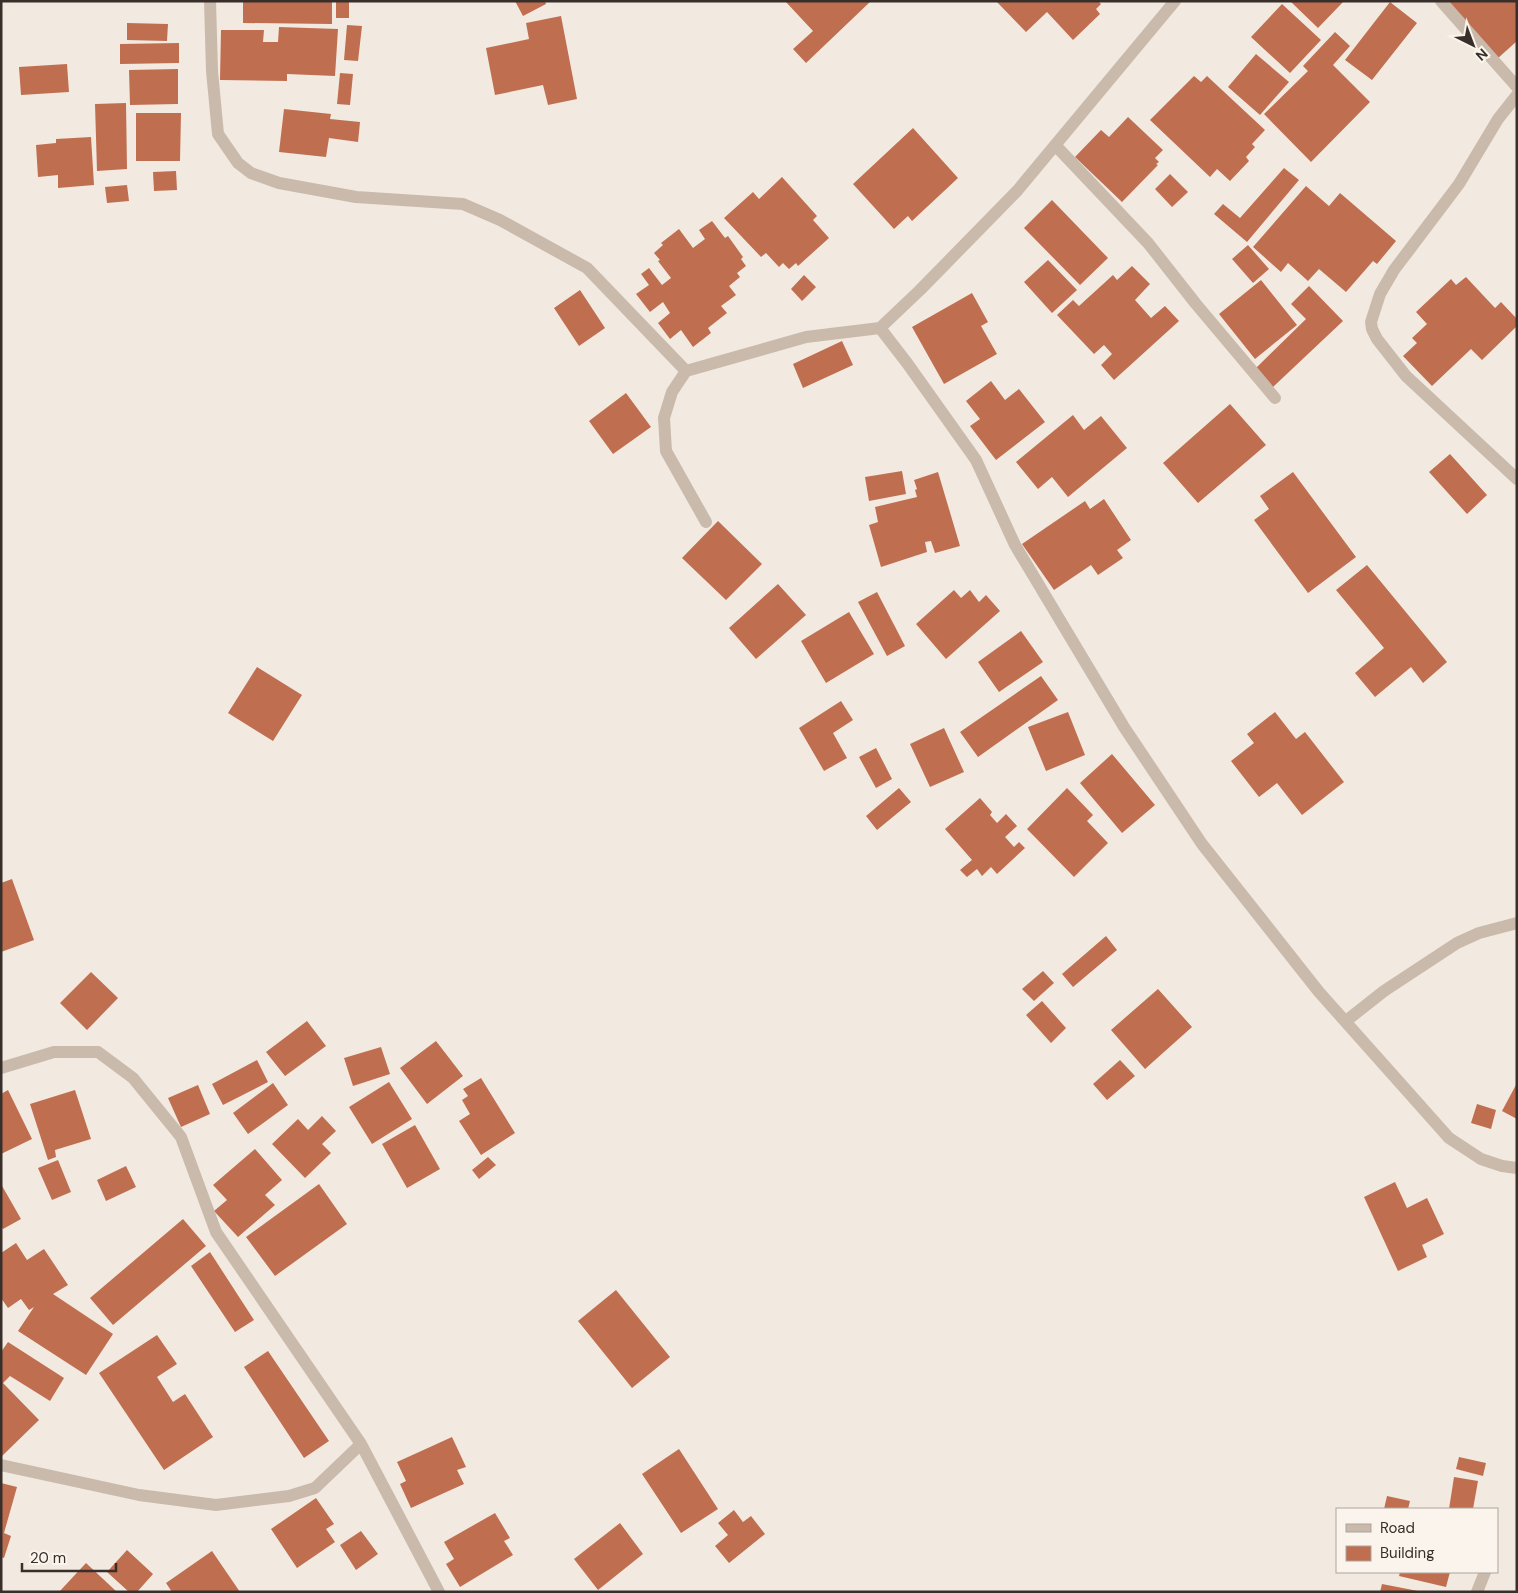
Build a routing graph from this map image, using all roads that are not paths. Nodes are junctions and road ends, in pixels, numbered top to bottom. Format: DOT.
graph roads {
  1 [pos="210,1"];
  2 [pos="1175,1"];
  3 [pos="1441,1"];
  4 [pos="1517,87"];
  5 [pos="1517,95"];
  6 [pos="1056,146"];
  7 [pos="880,328"];
  8 [pos="686,371"];
  9 [pos="1275,398"];
  10 [pos="1517,479"];
  11 [pos="706,522"];
  12 [pos="1517,922"];
  13 [pos="1346,1021"];
  14 [pos="1,1068"];
  15 [pos="1517,1168"];
  16 [pos="361,1444"];
  17 [pos="1,1465"];
  18 [pos="1485,1573"];
  19 [pos="439,1592"];
  20 [pos="1477,1592"];
  1 -- 8 [label="street"];
  2 -- 6 [label="street"];
  3 -- 4 [label="street"];
  5 -- 10 [label="street"];
  6 -- 7 [label="street"];
  6 -- 9 [label="street"];
  7 -- 8 [label="street"];
  7 -- 13 [label="street"];
  8 -- 11 [label="street"];
  12 -- 13 [label="street"];
  13 -- 15 [label="street"];
  14 -- 16 [label="street"];
  16 -- 17 [label="street"];
  16 -- 19 [label="street"];
  18 -- 20 [label="street"];
}
